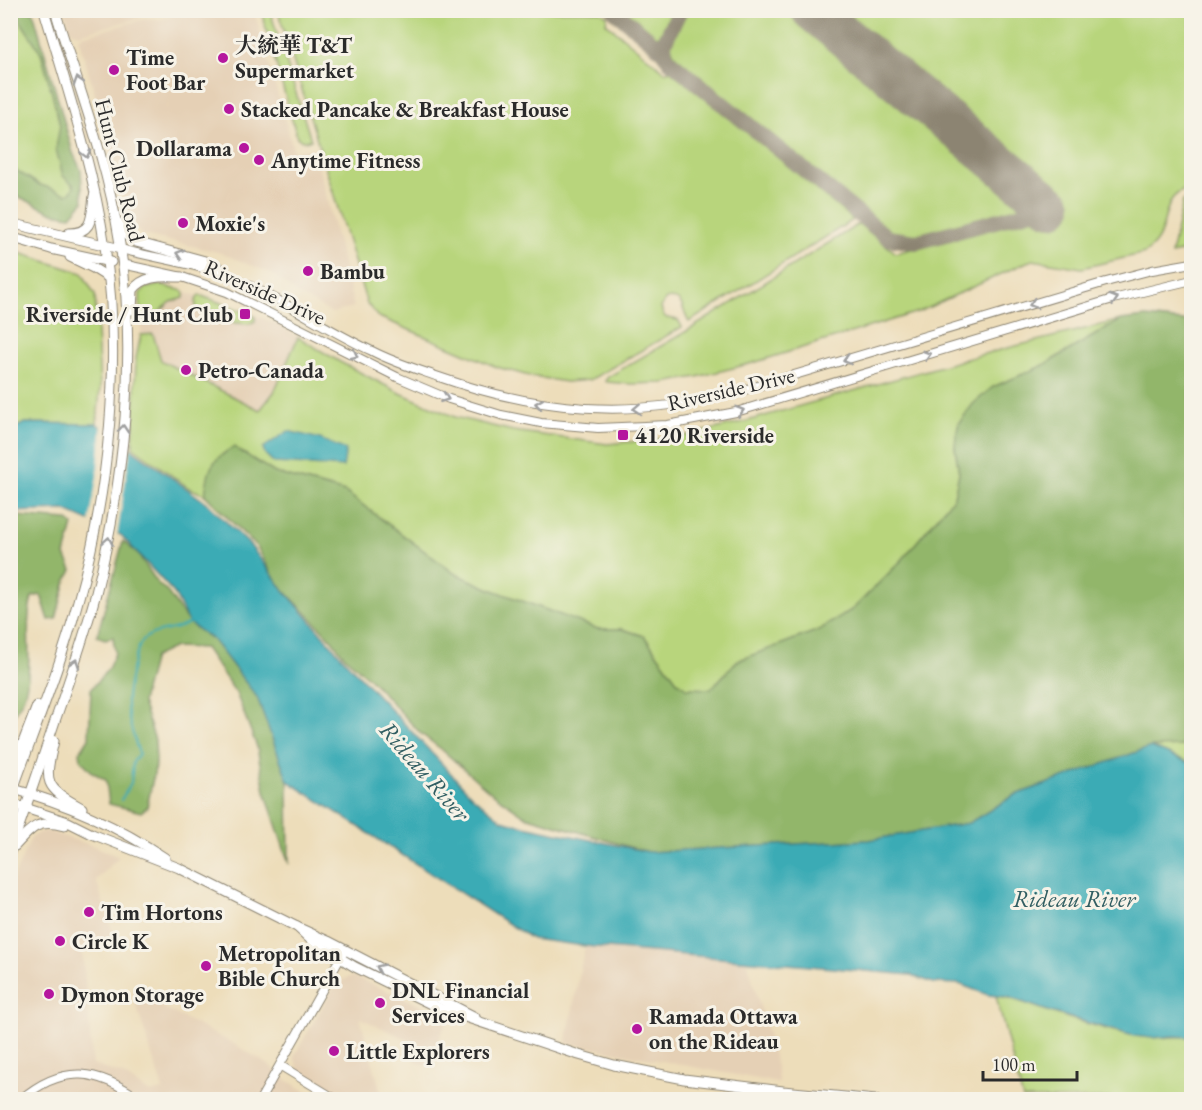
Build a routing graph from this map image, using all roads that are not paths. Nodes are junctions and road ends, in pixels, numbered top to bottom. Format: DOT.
graph roads {
  1 [pos="44,10"];
  2 [pos="55,10"];
  3 [pos="67,48"];
  4 [pos="56,51"];
  5 [pos="95,191"];
  6 [pos="116,219"];
  7 [pos="10,223"];
  8 [pos="48,231"];
  9 [pos="10,237"];
  10 [pos="105,246"];
  11 [pos="51,249"];
  12 [pos="121,249"];
  13 [pos="107,261"];
  14 [pos="1191,263"];
  15 [pos="122,264"];
  16 [pos="182,277"];
  17 [pos="109,278"];
  18 [pos="232,278"];
  19 [pos="1191,280"];
  20 [pos="274,298"];
  21 [pos="267,311"];
  22 [pos="127,333"];
  23 [pos="66,640"];
  24 [pos="63,697"];
  25 [pos="10,766"];
  26 [pos="12,792"];
  27 [pos="30,794"];
  28 [pos="10,804"];
  29 [pos="25,807"];
  30 [pos="101,821"];
  31 [pos="118,830"];
  32 [pos="92,834"];
  33 [pos="104,839"];
  34 [pos="11,851"];
  35 [pos="179,868"];
  36 [pos="343,954"];
  37 [pos="280,1066"];
  38 [pos="20,1100"];
  39 [pos="141,1100"];
  40 [pos="260,1100"];
  41 [pos="337,1100"];
  42 [pos="876,1100"];
  1 -- 4 [label="main road, Hunt Club Road"];
  2 -- 3 [label="main road, Hunt Club Road"];
  3 -- 4 [label="main road"];
  6 -- 3 [label="main road, Hunt Club Road, one-way"];
  4 -- 5 [label="main road, Hunt Club Road, one-way"];
  5 -- 8 [label="main road"];
  5 -- 10 [label="main road, Hunt Club Road"];
  6 -- 12 [label="main road, Hunt Club Road"];
  18 -- 6 [label="main road, one-way"];
  7 -- 8 [label="main road, Riverside Drive"];
  8 -- 10 [label="main road, Riverside Drive"];
  9 -- 11 [label="main road, Riverside Drive"];
  10 -- 12 [label="main road, Riverside Drive"];
  10 -- 13 [label="main road, Hunt Club Road"];
  11 -- 13 [label="main road, Riverside Drive"];
  11 -- 17 [label="main road"];
  12 -- 15 [label="main road, Hunt Club Road"];
  12 -- 18 [label="main road, Riverside Drive"];
  13 -- 15 [label="main road, Riverside Drive"];
  13 -- 17 [label="main road, Hunt Club Road"];
  14 -- 20 [label="main road, Riverside Drive, one-way"];
  15 -- 16 [label="main road, Riverside Drive"];
  15 -- 22 [label="main road, Hunt Club Road"];
  16 -- 21 [label="main road, Riverside Drive"];
  16 -- 22 [label="main road"];
  17 -- 23 [label="main road, Hunt Club Road"];
  18 -- 20 [label="main road, Riverside Drive"];
  21 -- 19 [label="main road, Riverside Drive, one-way"];
  20 -- 21 [label="main road"];
  24 -- 22 [label="main road, Hunt Club Road, one-way"];
  23 -- 25 [label="main road"];
  23 -- 26 [label="main road"];
  24 -- 27 [label="main road"];
  24 -- 30 [label="main road"];
  26 -- 27 [label="main road"];
  27 -- 29 [label="main road"];
  27 -- 30 [label="main road"];
  28 -- 29 [label="main road"];
  29 -- 32 [label="main road"];
  29 -- 34 [label="main road"];
  30 -- 31 [label="main road"];
  31 -- 33 [label="main road"];
  31 -- 35 [label="main road"];
  32 -- 33 [label="main road"];
  32 -- 34 [label="main road"];
  33 -- 35 [label="main road"];
  35 -- 36 [label="main road"];
  36 -- 37 [label="main road"];
  36 -- 42 [label="main road"];
  37 -- 40 [label="main road"];
  37 -- 41 [label="main road"];
  38 -- 39 [label="main road"];
}
